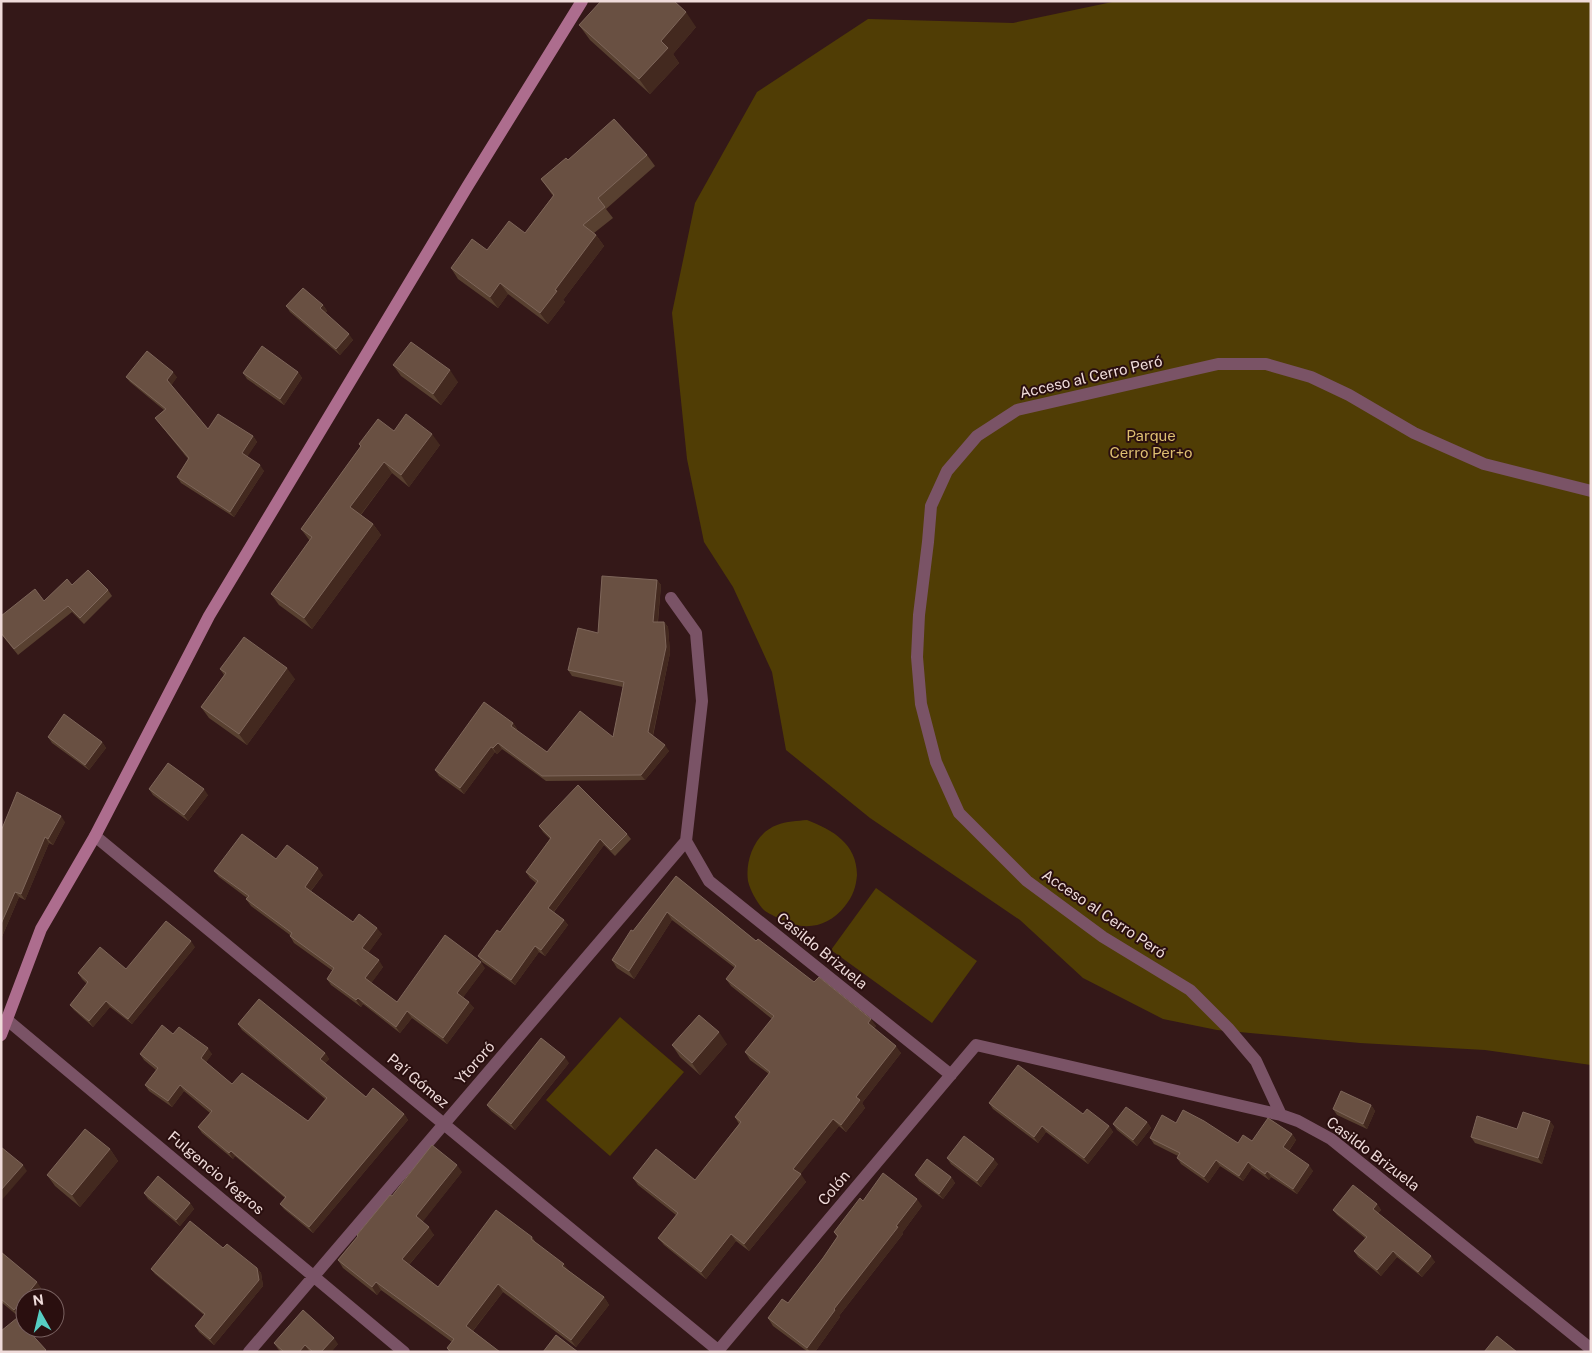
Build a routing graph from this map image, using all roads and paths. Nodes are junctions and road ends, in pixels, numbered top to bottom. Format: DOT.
graph roads {
  1 [pos="582,1"];
  2 [pos="1591,491"];
  3 [pos="671,598"];
  4 [pos="95,836"];
  5 [pos="686,841"];
  6 [pos="6,1019"];
  7 [pos="1,1035"];
  8 [pos="976,1044"];
  9 [pos="951,1075"];
  10 [pos="1281,1115"];
  11 [pos="444,1124"];
  12 [pos="314,1276"];
  13 [pos="1591,1349"];
  14 [pos="718,1351"];
  15 [pos="249,1352"];
  16 [pos="404,1352"];
  1 -- 4 [label="main road"];
  2 -- 10 [label="street, Acceso al Cerro Peró"];
  3 -- 5 [label="street"];
  4 -- 6 [label="main road"];
  4 -- 11 [label="street, Pa'í Gómez"];
  5 -- 9 [label="street, Casildo Brizuela"];
  5 -- 11 [label="street, Ytororó"];
  6 -- 7 [label="main road"];
  6 -- 12 [label="street, Fulgencio Yegros"];
  8 -- 9 [label="street, Colón"];
  8 -- 10 [label="street, Casildo Brizuela"];
  9 -- 14 [label="street, Colón"];
  10 -- 13 [label="street, Casildo Brizuela"];
  11 -- 12 [label="street, Ytororó"];
  11 -- 14 [label="street, Pa'í Gómez"];
  12 -- 15 [label="street, Ytororó"];
  12 -- 16 [label="street, Fulgencio Yegros"];
}
